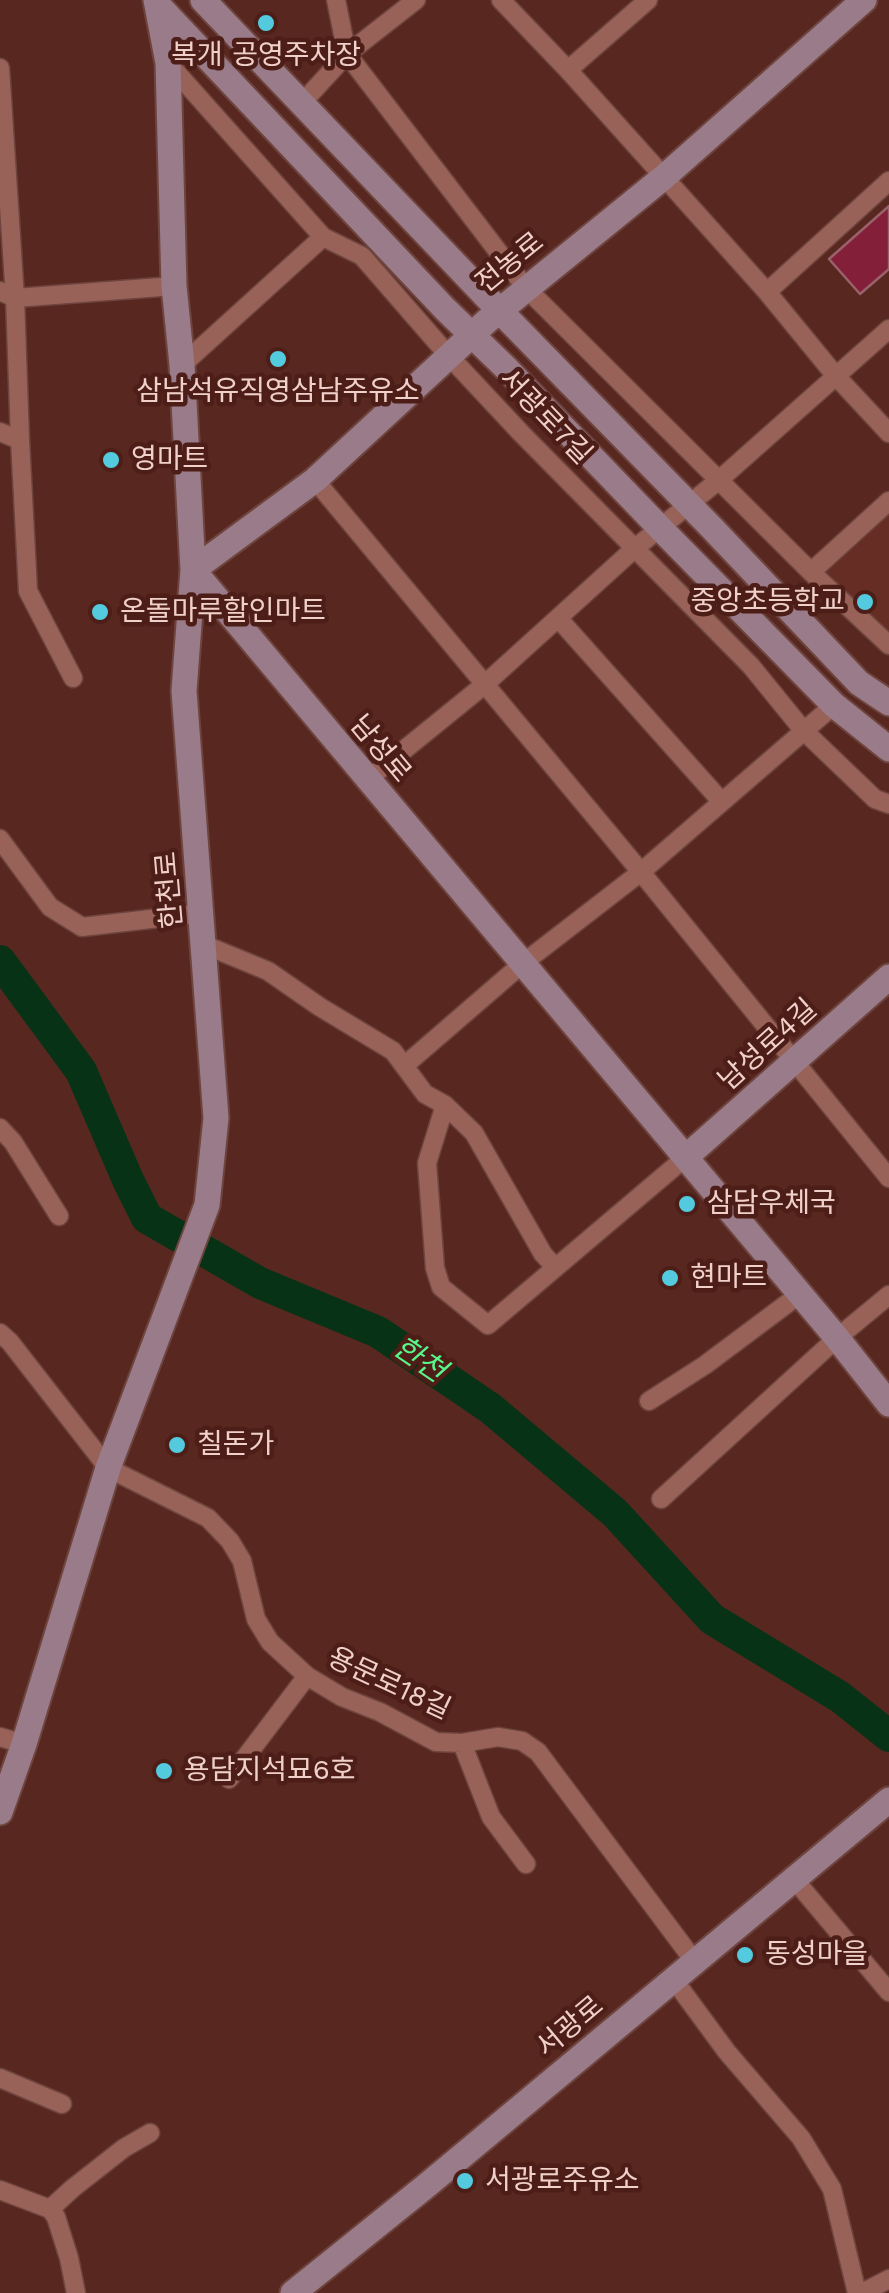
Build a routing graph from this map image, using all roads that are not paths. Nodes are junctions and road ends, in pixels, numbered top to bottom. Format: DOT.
graph roads {
  1 [pos="203,0"];
  2 [pos="336,0"];
  3 [pos="416,0"];
  4 [pos="501,0"];
  5 [pos="648,0"];
  6 [pos="864,0"];
  7 [pos="156,2"];
  8 [pos="347,54"];
  9 [pos="168,64"];
  10 [pos="0,68"];
  11 [pos="568,70"];
  12 [pos="301,104"];
  13 [pos="2,124"];
  14 [pos="664,176"];
  15 [pos="889,181"];
  16 [pos="322,238"];
  17 [pos="174,286"];
  18 [pos="526,288"];
  19 [pos="767,292"];
  20 [pos="7,294"];
  21 [pos="500,311"];
  22 [pos="889,329"];
  23 [pos="472,335"];
  24 [pos="448,355"];
  25 [pos="182,365"];
  26 [pos="835,375"];
  27 [pos="0,432"];
  28 [pos="889,433"];
  29 [pos="20,440"];
  30 [pos="314,480"];
  31 [pos="720,480"];
  32 [pos="889,501"];
  33 [pos="688,506"];
  34 [pos="661,529"];
  35 [pos="634,549"];
  36 [pos="193,570"];
  37 [pos="811,572"];
  38 [pos="558,618"];
  39 [pos="889,645"];
  40 [pos="73,678"];
  41 [pos="484,686"];
  42 [pos="889,703"];
  43 [pos="834,705"];
  44 [pos="802,730"];
  45 [pos="889,749"];
  46 [pos="367,780"];
  47 [pos="882,801"];
  48 [pos="722,802"];
  49 [pos="889,819"];
  50 [pos="1,842"];
  51 [pos="641,872"];
  52 [pos="202,913"];
  53 [pos="205,945"];
  54 [pos="522,964"];
  55 [pos="889,977"];
  56 [pos="795,1062"];
  57 [pos="404,1066"];
  58 [pos="445,1105"];
  59 [pos="4,1141"];
  60 [pos="686,1157"];
  61 [pos="889,1178"];
  62 [pos="59,1216"];
  63 [pos="554,1267"];
  64 [pos="800,1294"];
  65 [pos="889,1295"];
  66 [pos="0,1333"];
  67 [pos="837,1338"];
  68 [pos="649,1401"];
  69 [pos="889,1404"];
  70 [pos="108,1468"];
  71 [pos="661,1499"];
  72 [pos="307,1676"];
  73 [pos="12,1740"];
  74 [pos="462,1743"];
  75 [pos="229,1779"];
  76 [pos="887,1802"];
  77 [pos="0,1812"];
  78 [pos="526,1864"];
  79 [pos="794,1879"];
  80 [pos="695,1962"];
  81 [pos="674,1980"];
  82 [pos="889,1992"];
  83 [pos="0,2078"];
  84 [pos="62,2104"];
  85 [pos="150,2133"];
  86 [pos="0,2190"];
  87 [pos="50,2209"];
  88 [pos="889,2279"];
  89 [pos="76,2293"];
  90 [pos="293,2293"];
  91 [pos="860,2293"];
  1 -- 12 [label="street"];
  2 -- 8 [label="street"];
  3 -- 8 [label="street"];
  4 -- 11 [label="street"];
  5 -- 11 [label="street"];
  6 -- 14 [label="street, 전농로"];
  7 -- 9 [label="street"];
  7 -- 23 [label="street"];
  8 -- 12 [label="street"];
  8 -- 18 [label="street"];
  9 -- 16 [label="street, 서광로7길"];
  9 -- 17 [label="street"];
  10 -- 13 [label="street"];
  11 -- 14 [label="street"];
  12 -- 21 [label="street"];
  13 -- 20 [label="street"];
  14 -- 18 [label="street, 전농로"];
  14 -- 19 [label="street"];
  15 -- 19 [label="street"];
  16 -- 24 [label="street, 서광로7길"];
  16 -- 25 [label="street"];
  17 -- 20 [label="street"];
  17 -- 25 [label="street"];
  18 -- 21 [label="street, 전농로"];
  18 -- 31 [label="street"];
  19 -- 26 [label="street"];
  20 -- 29 [label="street"];
  21 -- 23 [label="street, 전농로"];
  21 -- 33 [label="street"];
  22 -- 26 [label="street"];
  23 -- 24 [label="street, 전농로"];
  23 -- 34 [label="street"];
  24 -- 30 [label="street, 전농로"];
  24 -- 35 [label="street, 서광로7길"];
  25 -- 36 [label="street"];
  26 -- 28 [label="street"];
  26 -- 31 [label="street"];
  27 -- 29 [label="street"];
  29 -- 40 [label="street"];
  30 -- 36 [label="street, 전농로"];
  30 -- 41 [label="street"];
  31 -- 33 [label="street"];
  31 -- 37 [label="street"];
  32 -- 37 [label="street"];
  33 -- 34 [label="street"];
  33 -- 42 [label="street"];
  34 -- 35 [label="street"];
  34 -- 43 [label="street"];
  35 -- 38 [label="street"];
  35 -- 44 [label="street, 서광로7길"];
  36 -- 46 [label="street, 남성로"];
  36 -- 52 [label="street, 한천로"];
  37 -- 39 [label="street"];
  38 -- 41 [label="street"];
  38 -- 48 [label="street"];
  41 -- 46 [label="street"];
  41 -- 51 [label="street"];
  43 -- 44 [label="street"];
  43 -- 45 [label="street"];
  44 -- 47 [label="street, 서광로7길"];
  44 -- 48 [label="street"];
  46 -- 54 [label="street, 남성로"];
  47 -- 49 [label="street, 서광로7길"];
  48 -- 51 [label="street"];
  50 -- 52 [label="street"];
  51 -- 54 [label="street"];
  51 -- 56 [label="street"];
  52 -- 53 [label="street, 한천로"];
  53 -- 57 [label="street"];
  53 -- 70 [label="street, 한천로"];
  54 -- 57 [label="street"];
  54 -- 60 [label="street, 남성로"];
  55 -- 56 [label="street, 남성로4길"];
  56 -- 60 [label="street, 남성로4길"];
  56 -- 61 [label="street"];
  57 -- 58 [label="street"];
  58 -- 63 [label="street"];
  58 -- 63 [label="street"];
  59 -- 62 [label="street"];
  60 -- 63 [label="street"];
  60 -- 64 [label="street, 남성로"];
  64 -- 67 [label="street, 남성로"];
  64 -- 68 [label="street"];
  65 -- 67 [label="street"];
  66 -- 70 [label="street, 용문로18길"];
  67 -- 69 [label="street, 남성로"];
  67 -- 71 [label="street"];
  70 -- 72 [label="street, 용문로18길"];
  70 -- 73 [label="street"];
  72 -- 74 [label="street, 용문로18길"];
  72 -- 75 [label="street"];
  73 -- 77 [label="street"];
  74 -- 78 [label="street"];
  74 -- 80 [label="street, 용문로18길"];
  76 -- 79 [label="street, 서광로"];
  79 -- 80 [label="street, 서광로"];
  79 -- 82 [label="street"];
  80 -- 81 [label="street, 서광로"];
  81 -- 90 [label="street, 서광로"];
  81 -- 91 [label="street"];
  83 -- 84 [label="street"];
  85 -- 87 [label="street"];
  86 -- 87 [label="street"];
  87 -- 89 [label="street"];
  88 -- 91 [label="street"];
}
